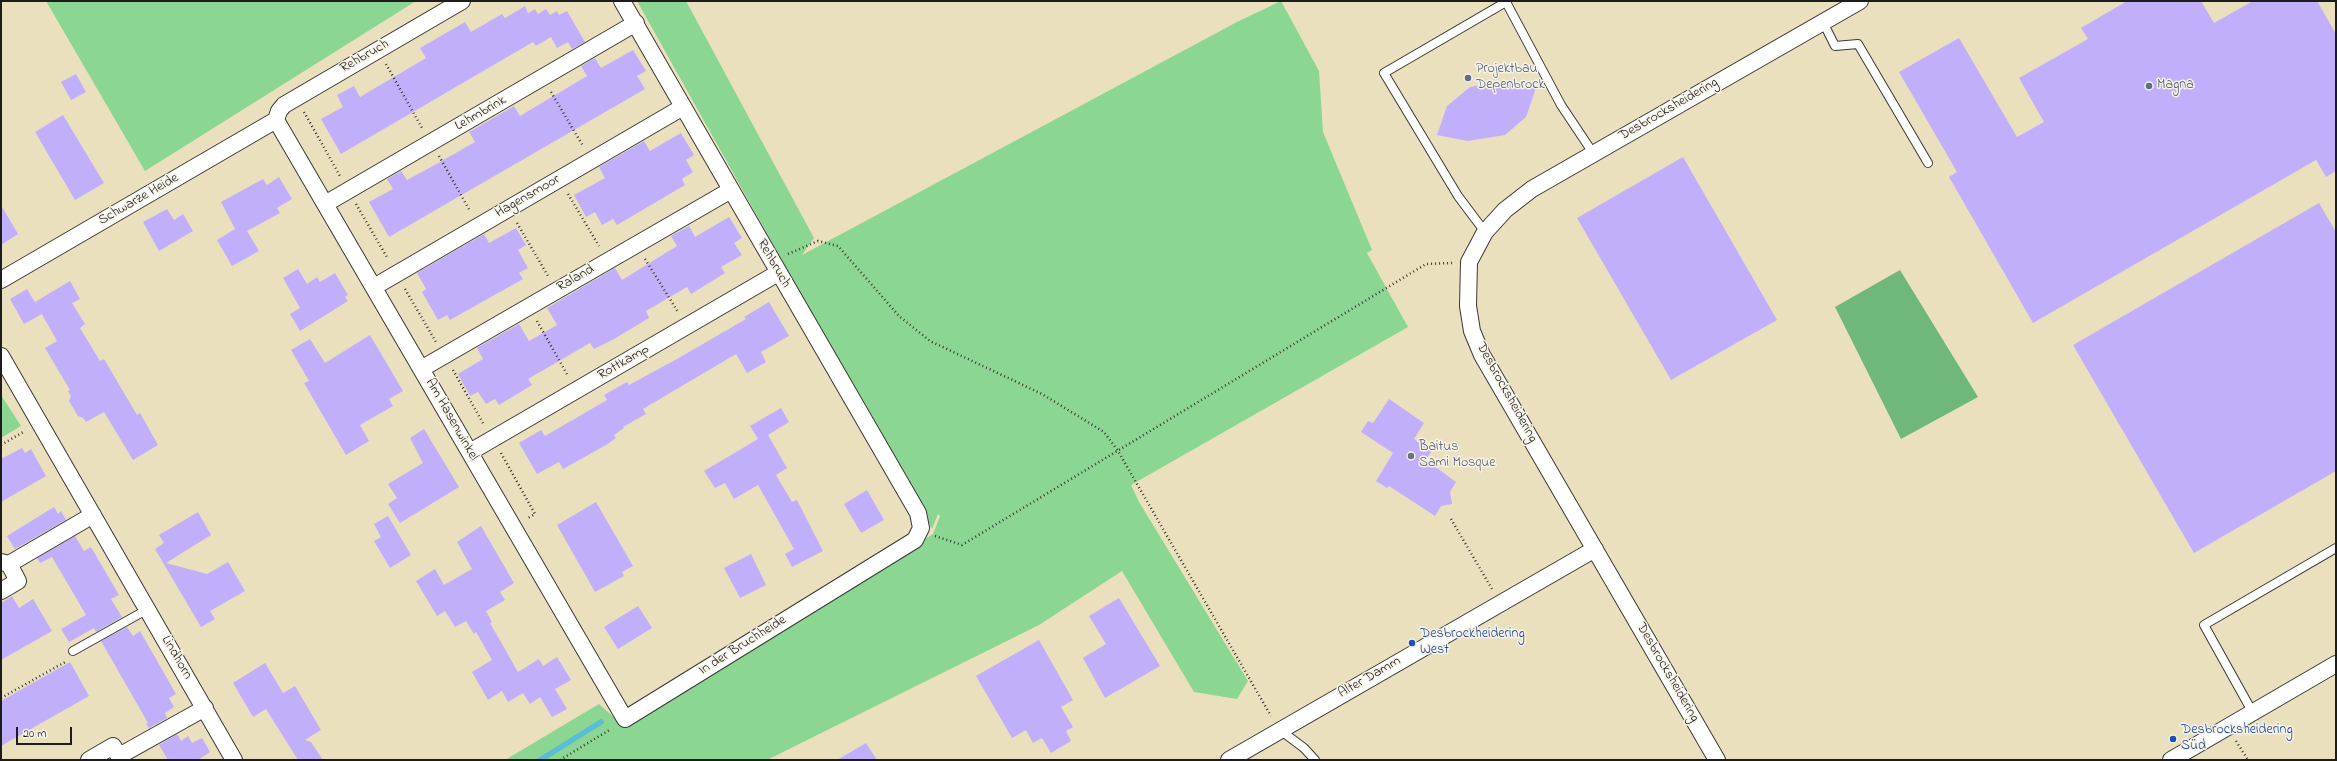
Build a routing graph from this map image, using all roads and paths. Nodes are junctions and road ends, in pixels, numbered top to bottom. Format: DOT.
graph roads {
  1 [pos="462,1"];
  2 [pos="622,1"];
  3 [pos="1860,1"];
  4 [pos="1823,22"];
  5 [pos="636,23"];
  6 [pos="543,78"];
  7 [pos="295,98"];
  8 [pos="683,107"];
  9 [pos="276,120"];
  10 [pos="1594,153"];
  11 [pos="592,160"];
  12 [pos="1928,163"];
  13 [pos="559,180"];
  14 [pos="731,190"];
  15 [pos="349,191"];
  16 [pos="325,204"];
  17 [pos="508,209"];
  18 [pos="1485,232"];
  19 [pos="636,244"];
  20 [pos="609,261"];
  21 [pos="1469,262"];
  22 [pos="775,267"];
  23 [pos="396,274"];
  24 [pos="1,280"];
  25 [pos="374,287"];
  26 [pos="557,290"];
  27 [pos="529,307"];
  28 [pos="686,326"];
  29 [pos="1,356"];
  30 [pos="444,356"];
  31 [pos="421,369"];
  32 [pos="576,391"];
  33 [pos="40,423"];
  34 [pos="493,439"];
  35 [pos="1,445"];
  36 [pos="1118,450"];
  37 [pos="470,452"];
  38 [pos="93,515"];
  39 [pos="1450,519"];
  40 [pos="513,528"];
  41 [pos="921,528"];
  42 [pos="2336,548"];
  43 [pos="1595,549"];
  44 [pos="5,563"];
  45 [pos="1,591"];
  46 [pos="1501,603"];
  47 [pos="148,609"];
  48 [pos="73,651"];
  49 [pos="2336,664"];
  50 [pos="1,698"];
  51 [pos="205,708"];
  52 [pos="2253,712"];
  53 [pos="625,719"];
  54 [pos="2227,727"];
  55 [pos="1280,730"];
  56 [pos="120,758"];
  57 [pos="89,760"];
  58 [pos="234,760"];
  59 [pos="560,760"];
  60 [pos="1228,760"];
  61 [pos="1315,760"];
  62 [pos="1717,760"];
  63 [pos="2171,760"];
  64 [pos="2248,760"];
  1 -- 7 [label="street, Rehbruch"];
  2 -- 5 [label="street, Rehbruch"];
  3 -- 4 [label="street, Desbrocksheidering"];
  4 -- 10 [label="street, Desbrocksheidering"];
  4 -- 12 [label="lane"];
  5 -- 6 [label="street, Lehmbrink"];
  5 -- 8 [label="street, Rehbruch"];
  6 -- 11 [label="path"];
  6 -- 15 [label="street, Lehmbrink"];
  7 -- 9 [label="street, Rehbruch"];
  7 -- 15 [label="path"];
  8 -- 11 [label="street, Hagensmoor"];
  8 -- 14 [label="street, Rehbruch"];
  9 -- 16 [label="street, Am Hasenwinkel"];
  9 -- 24 [label="street, Schwarze Heide"];
  10 -- 18 [label="street, Desbrocksheidering"];
  10 -- 18 [label="lane"];
  11 -- 13 [label="street, Hagensmoor"];
  13 -- 17 [label="street, Hagensmoor"];
  13 -- 20 [label="path"];
  14 -- 19 [label="street, Raland"];
  14 -- 22 [label="street, Rehbruch"];
  15 -- 16 [label="street, Lehmbrink"];
  15 -- 23 [label="path"];
  16 -- 25 [label="street, Am Hasenwinkel"];
  17 -- 23 [label="street, Hagensmoor"];
  17 -- 26 [label="path"];
  18 -- 21 [label="street, Desbrocksheidering"];
  19 -- 20 [label="street, Raland"];
  19 -- 28 [label="path"];
  20 -- 26 [label="street, Raland"];
  21 -- 36 [label="path"];
  21 -- 43 [label="street, Desbrocksheidering"];
  22 -- 28 [label="street, Rottkamp"];
  22 -- 36 [label="path"];
  22 -- 41 [label="street, Rehbruch"];
  23 -- 25 [label="street, Hagensmoor"];
  23 -- 30 [label="path"];
  25 -- 31 [label="street, Am Hasenwinkel"];
  26 -- 27 [label="street, Raland"];
  27 -- 30 [label="street, Raland"];
  27 -- 32 [label="path"];
  28 -- 32 [label="street, Rottkamp"];
  29 -- 33 [label="street, Lindhorn"];
  30 -- 31 [label="street, Raland"];
  30 -- 34 [label="path"];
  31 -- 37 [label="street, Am Hasenwinkel"];
  32 -- 34 [label="street, Rottkamp"];
  33 -- 35 [label="path"];
  33 -- 38 [label="street, Lindhorn"];
  34 -- 37 [label="street, Rottkamp"];
  34 -- 40 [label="path"];
  36 -- 41 [label="path"];
  36 -- 55 [label="path"];
  37 -- 40 [label="street, Am Hasenwinkel"];
  38 -- 44 [label="street"];
  38 -- 47 [label="street, Lindhorn"];
  39 -- 46 [label="path"];
  40 -- 53 [label="street, Am Hasenwinkel"];
  41 -- 53 [label="street, In der Bruchheide"];
  42 -- 52 [label="lane"];
  43 -- 46 [label="street, Alter Damm"];
  43 -- 62 [label="street, Desbrocksheidering"];
  44 -- 45 [label="street"];
  46 -- 55 [label="street, Alter Damm"];
  47 -- 48 [label="lane"];
  47 -- 51 [label="street, Lindhorn"];
  48 -- 50 [label="path"];
  49 -- 52 [label="street"];
  51 -- 56 [label="street"];
  51 -- 58 [label="street, Lindhorn"];
  52 -- 54 [label="street"];
  53 -- 59 [label="path"];
  54 -- 63 [label="street"];
  54 -- 64 [label="path"];
  55 -- 60 [label="street, Alter Damm"];
  55 -- 61 [label="lane"];
  56 -- 57 [label="street"];
}
